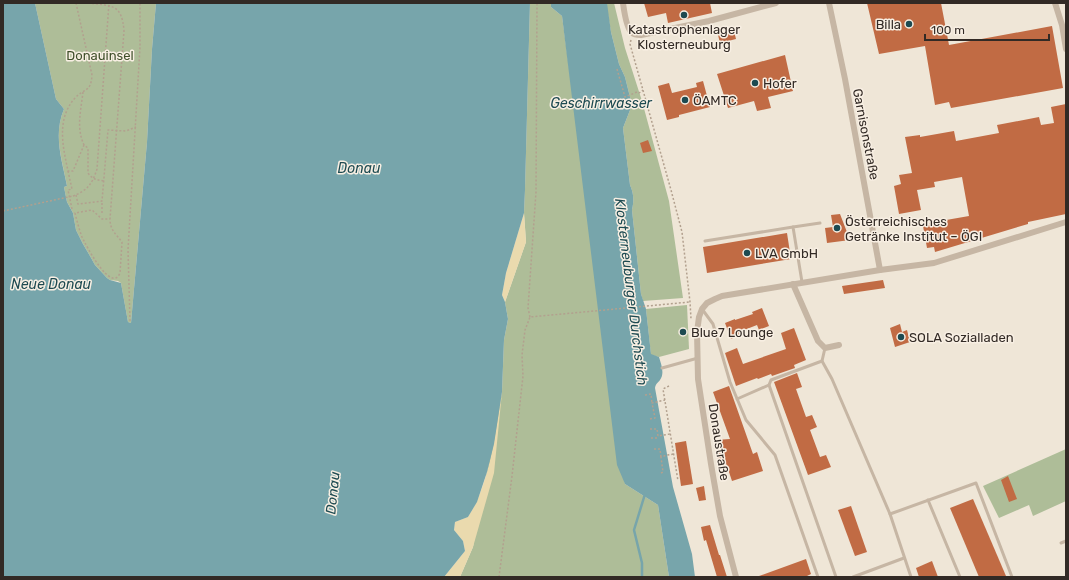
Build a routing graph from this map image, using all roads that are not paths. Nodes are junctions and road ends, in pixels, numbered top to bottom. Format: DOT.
graph roads {
  1 [pos="623,3"];
  2 [pos="776,3"];
  3 [pos="829,3"];
  4 [pos="1055,3"];
  5 [pos="1066,49"];
  6 [pos="1066,222"];
  7 [pos="820,223"];
  8 [pos="793,228"];
  9 [pos="705,241"];
  10 [pos="880,270"];
  11 [pos="802,282"];
  12 [pos="793,284"];
  13 [pos="702,309"];
  14 [pos="839,345"];
  15 [pos="825,348"];
  16 [pos="698,358"];
  17 [pos="822,361"];
  18 [pos="662,368"];
  19 [pos="769,385"];
  20 [pos="737,399"];
  21 [pos="928,500"];
  22 [pos="890,514"];
  23 [pos="1066,541"];
  24 [pos="1061,543"];
  25 [pos="904,558"];
  26 [pos="736,577"];
  27 [pos="818,577"];
  28 [pos="836,577"];
  29 [pos="853,577"];
  30 [pos="911,577"];
  31 [pos="960,577"];
  32 [pos="1012,577"];
  1 -- 2 [label="street"];
  3 -- 10 [label="street, Garnisonstraße"];
  4 -- 5 [label="street"];
  6 -- 10 [label="street"];
  7 -- 8 [label="lane"];
  8 -- 9 [label="lane"];
  8 -- 11 [label="lane"];
  10 -- 11 [label="street"];
  11 -- 12 [label="street"];
  12 -- 13 [label="street"];
  12 -- 15 [label="street"];
  13 -- 16 [label="street, Donaustraße"];
  13 -- 20 [label="lane"];
  14 -- 15 [label="street"];
  15 -- 17 [label="lane"];
  16 -- 18 [label="lane"];
  16 -- 26 [label="street, Donaustraße"];
  17 -- 19 [label="lane"];
  17 -- 22 [label="lane"];
  19 -- 20 [label="lane"];
  19 -- 28 [label="lane"];
  20 -- 27 [label="lane"];
  21 -- 22 [label="lane"];
  21 -- 31 [label="lane"];
  21 -- 32 [label="lane"];
  22 -- 25 [label="lane"];
  23 -- 24 [label="lane"];
  25 -- 29 [label="lane"];
  25 -- 30 [label="lane"];
}
